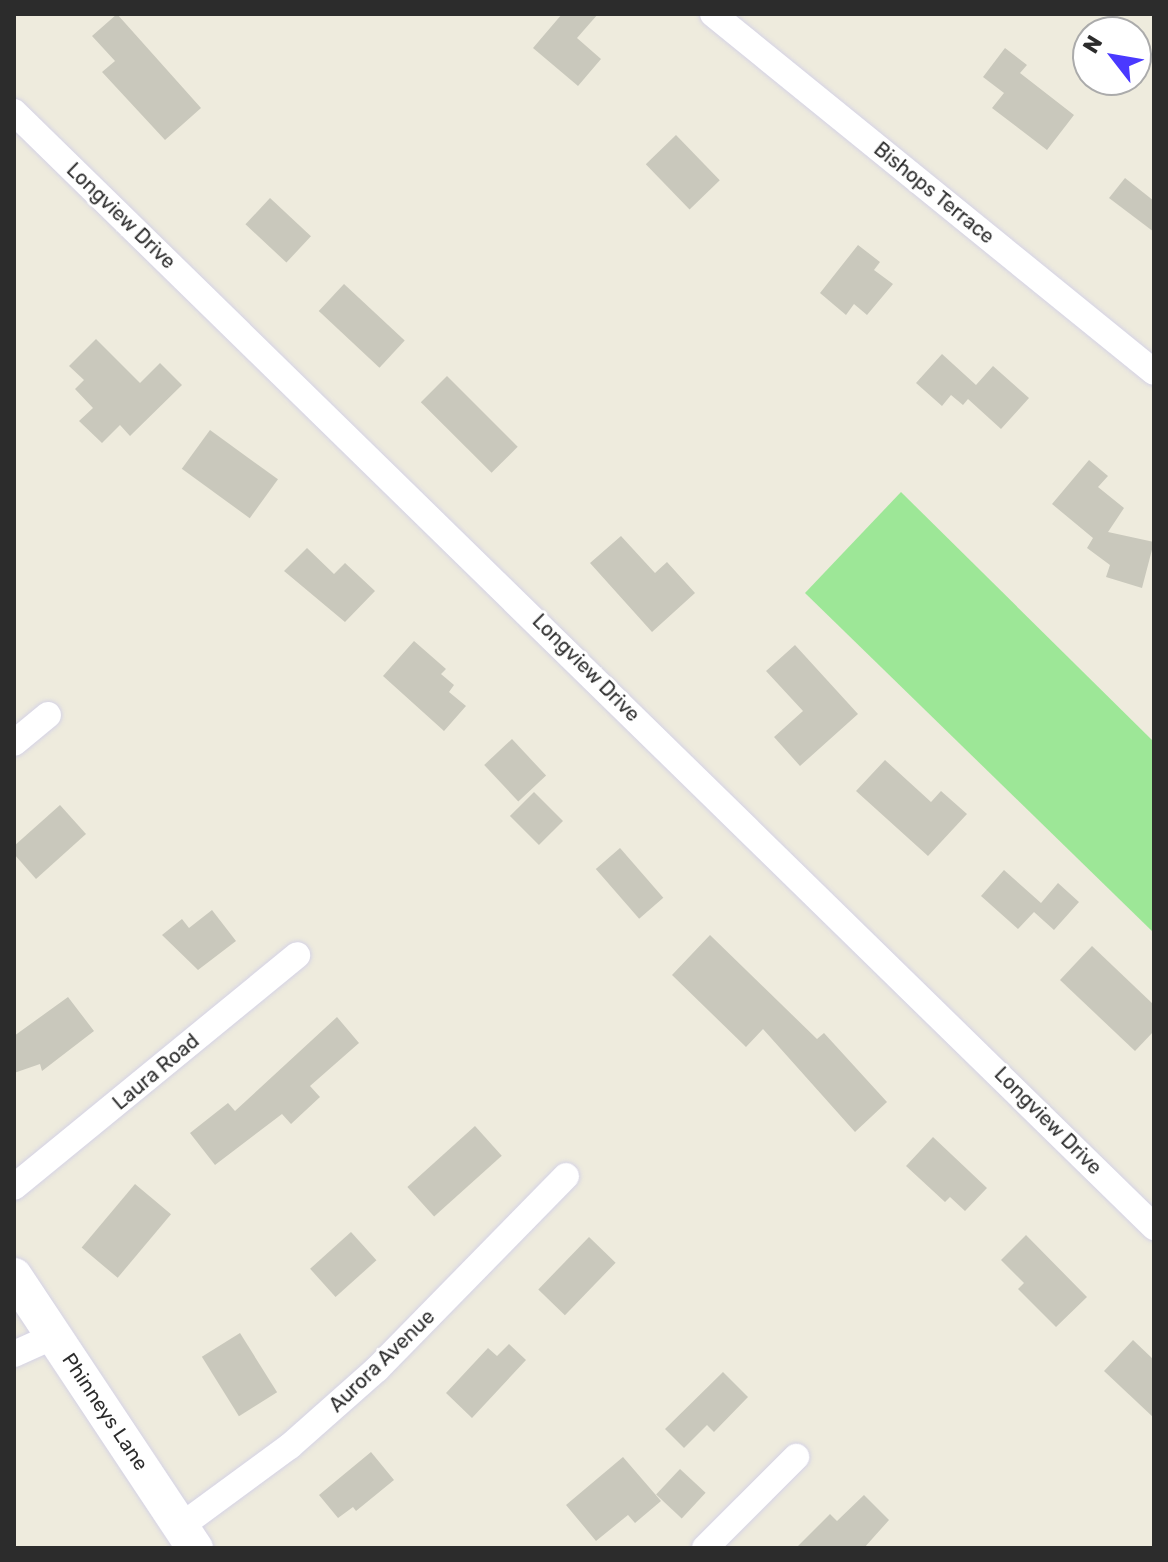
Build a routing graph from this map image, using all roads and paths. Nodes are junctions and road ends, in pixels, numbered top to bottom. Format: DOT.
graph roads {
  1 [pos="713,14"];
  2 [pos="14,112"];
  3 [pos="1154,372"];
  4 [pos="48,715"];
  5 [pos="14,743"];
  6 [pos="297,955"];
  7 [pos="566,1176"];
  8 [pos="14,1187"];
  9 [pos="1154,1227"];
  10 [pos="14,1276"];
  11 [pos="54,1336"];
  12 [pos="14,1354"];
  13 [pos="796,1457"];
  14 [pos="188,1537"];
  15 [pos="705,1548"];
  1 -- 3 [label="street, Bishops Terrace"];
  2 -- 9 [label="street, Longview Drive"];
  4 -- 5 [label="street"];
  6 -- 8 [label="street, Laura Road"];
  7 -- 14 [label="street, Aurora Avenue"];
  10 -- 11 [label="main road, Phinneys Lane"];
  11 -- 12 [label="street"];
  11 -- 14 [label="main road, Phinneys Lane"];
  13 -- 15 [label="street"];
}
